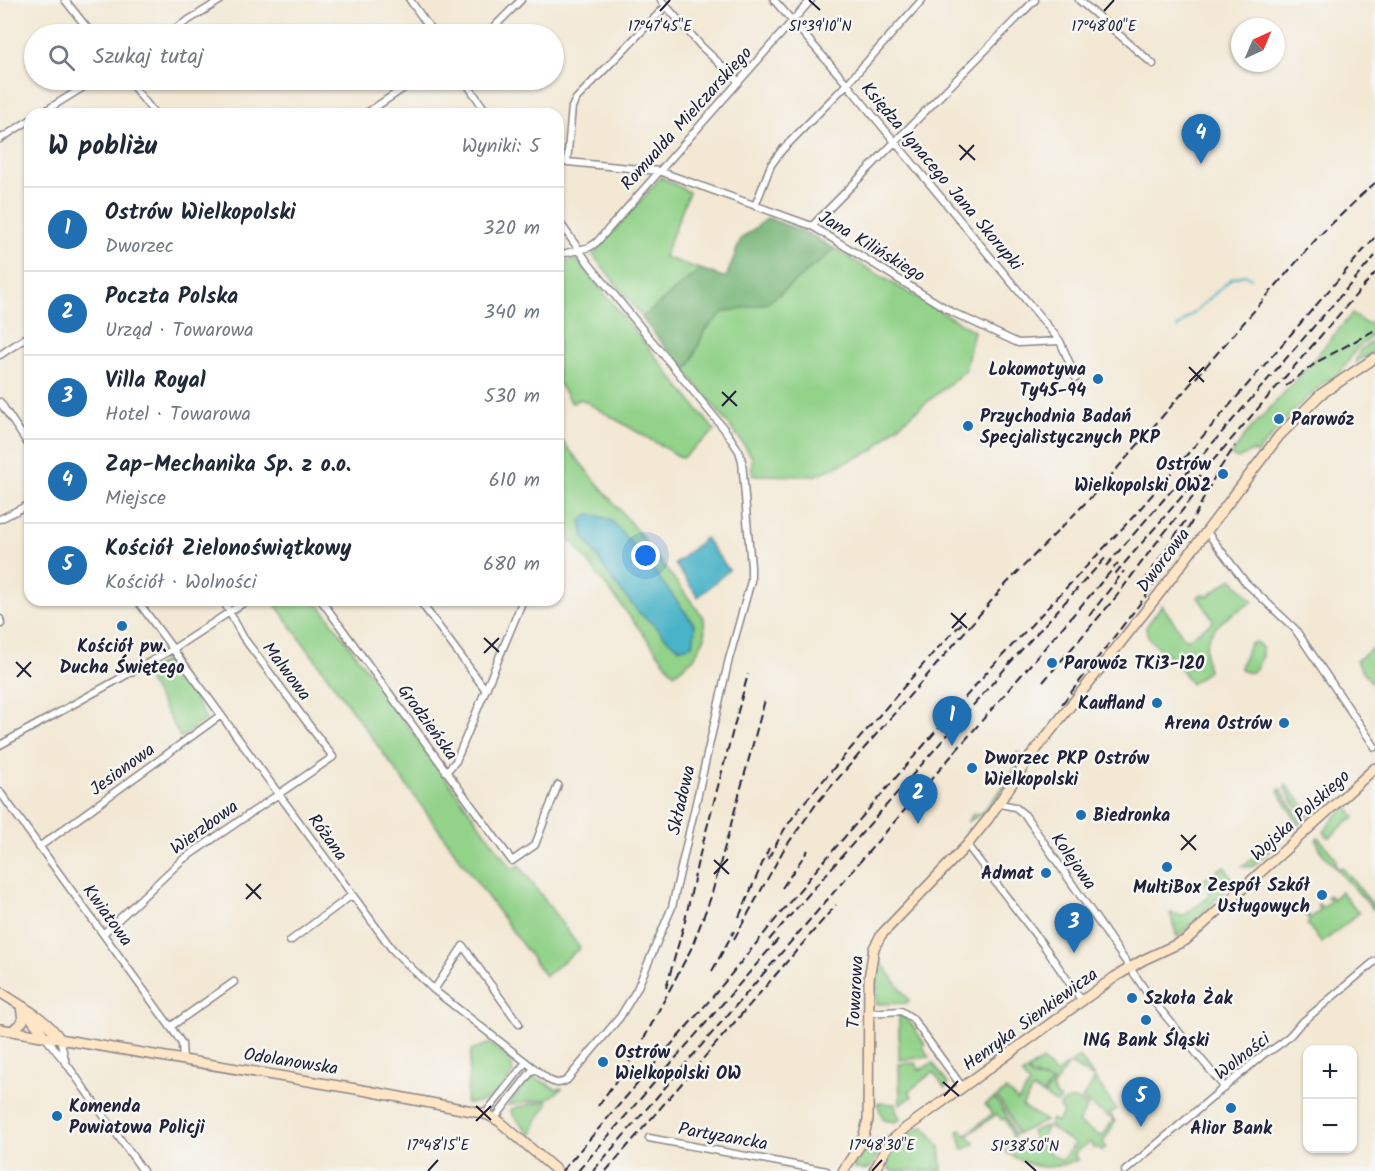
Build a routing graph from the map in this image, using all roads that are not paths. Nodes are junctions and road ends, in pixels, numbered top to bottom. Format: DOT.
graph roads {
  1 [pos="65,0"];
  2 [pos="221,0"];
  3 [pos="410,0"];
  4 [pos="521,0"];
  5 [pos="774,0"];
  6 [pos="811,0"];
  7 [pos="922,0"];
  8 [pos="1035,0"];
  9 [pos="1080,0"];
  10 [pos="664,3"];
  11 [pos="791,21"];
  12 [pos="84,24"];
  13 [pos="182,24"];
  14 [pos="427,24"];
  15 [pos="497,24"];
  16 [pos="1153,64"];
  17 [pos="739,82"];
  18 [pos="847,84"];
  19 [pos="79,90"];
  20 [pos="136,90"];
  21 [pos="401,90"];
  22 [pos="471,90"];
  23 [pos="50,108"];
  24 [pos="150,108"];
  25 [pos="374,108"];
  26 [pos="484,108"];
  27 [pos="24,124"];
  28 [pos="0,139"];
  29 [pos="895,143"];
  30 [pos="564,162"];
  31 [pos="567,162"];
  32 [pos="659,171"];
  33 [pos="755,206"];
  34 [pos="812,226"];
  35 [pos="564,229"];
  36 [pos="579,250"];
  37 [pos="564,254"];
  38 [pos="24,339"];
  39 [pos="1060,341"];
  40 [pos="0,355"];
  41 [pos="1375,358"];
  42 [pos="1076,378"];
  43 [pos="0,402"];
  44 [pos="22,435"];
  45 [pos="24,438"];
  46 [pos="24,507"];
  47 [pos="0,519"];
  48 [pos="1206,531"];
  49 [pos="141,606"];
  50 [pos="226,606"];
  51 [pos="239,606"];
  52 [pos="325,606"];
  53 [pos="423,606"];
  54 [pos="518,606"];
  55 [pos="230,612"];
  56 [pos="173,650"];
  57 [pos="485,689"];
  58 [pos="221,716"];
  59 [pos="0,745"];
  60 [pos="1375,747"];
  61 [pos="333,757"];
  62 [pos="1375,768"];
  63 [pos="446,772"];
  64 [pos="558,785"];
  65 [pos="0,792"];
  66 [pos="278,794"];
  67 [pos="1000,804"];
  68 [pos="967,845"];
  69 [pos="39,847"];
  70 [pos="352,895"];
  71 [pos="103,934"];
  72 [pos="290,941"];
  73 [pos="1375,961"];
  74 [pos="1130,968"];
  75 [pos="234,982"];
  76 [pos="434,990"];
  77 [pos="0,992"];
  78 [pos="1082,1001"];
  79 [pos="21,1006"];
  80 [pos="869,1013"];
  81 [pos="519,1024"];
  82 [pos="171,1027"];
  83 [pos="0,1029"];
  84 [pos="12,1031"];
  85 [pos="45,1037"];
  86 [pos="60,1039"];
  87 [pos="183,1060"];
  88 [pos="526,1062"];
  89 [pos="66,1063"];
  90 [pos="534,1068"];
  91 [pos="963,1088"];
  92 [pos="1225,1088"];
  93 [pos="490,1116"];
  94 [pos="649,1138"];
  95 [pos="143,1171"];
  96 [pos="557,1171"];
  97 [pos="827,1171"];
  98 [pos="845,1171"];
  99 [pos="854,1171"];
  100 [pos="874,1171"];
  101 [pos="1125,1171"];
  1 -- 12 [label="street"];
  2 -- 13 [label="street"];
  3 -- 14 [label="street"];
  4 -- 15 [label="street"];
  5 -- 11 [label="street, Księdza Ignacego Jana Skorupki"];
  6 -- 11 [label="street, Romualda Mielczarskiego"];
  7 -- 18 [label="street"];
  8 -- 29 [label="street"];
  9 -- 16 [label="street"];
  10 -- 17 [label="street"];
  10 -- 31 [label="street"];
  11 -- 17 [label="street, Romualda Mielczarskiego"];
  11 -- 18 [label="street, Księdza Ignacego Jana Skorupki"];
  17 -- 32 [label="street, Romualda Mielczarskiego"];
  18 -- 29 [label="street, Księdza Ignacego Jana Skorupki"];
  18 -- 33 [label="street"];
  19 -- 23 [label="street"];
  20 -- 24 [label="street"];
  21 -- 25 [label="street"];
  22 -- 26 [label="street"];
  27 -- 28 [label="street"];
  29 -- 34 [label="street"];
  29 -- 39 [label="street, Księdza Ignacego Jana Skorupki"];
  30 -- 31 [label="street, Jana Kilińskiego"];
  31 -- 32 [label="street, Jana Kilińskiego"];
  32 -- 33 [label="street, Jana Kilińskiego"];
  32 -- 36 [label="street, Romualda Mielczarskiego"];
  33 -- 34 [label="street, Jana Kilińskiego"];
  34 -- 39 [label="street, Jana Kilińskiego"];
  35 -- 36 [label="street"];
  36 -- 37 [label="street, Romualda Mielczarskiego"];
  36 -- 90 [label="street, Składowa"];
  38 -- 40 [label="street"];
  39 -- 42 [label="street, Księdza Ignacego Jana Skorupki"];
  41 -- 48 [label="main road, Dworcowa"];
  43 -- 44 [label="street"];
  44 -- 45 [label="street"];
  46 -- 47 [label="street"];
  48 -- 60 [label="street"];
  48 -- 67 [label="main road, Dworcowa"];
  49 -- 56 [label="street, Różana"];
  50 -- 55 [label="street, Malwowa"];
  51 -- 55 [label="street"];
  52 -- 63 [label="street, Grodzieńska"];
  53 -- 57 [label="street"];
  54 -- 57 [label="street"];
  55 -- 56 [label="street"];
  55 -- 61 [label="street, Malwowa"];
  56 -- 58 [label="street, Różana"];
  56 -- 59 [label="street"];
  57 -- 63 [label="street"];
  58 -- 66 [label="street, Różana"];
  58 -- 69 [label="street, Jesionowa"];
  61 -- 66 [label="street, Wierzbowa"];
  62 -- 74 [label="main road, Wojska Polskiego"];
  63 -- 64 [label="street, Grodzieńska"];
  65 -- 69 [label="street, Kwiatowa"];
  66 -- 70 [label="street, Różana"];
  66 -- 71 [label="street, Wierzbowa"];
  67 -- 68 [label="main road, Towarowa"];
  67 -- 74 [label="street, Kolejowa"];
  68 -- 78 [label="street"];
  68 -- 80 [label="main road, Towarowa"];
  69 -- 71 [label="street, Kwiatowa"];
  70 -- 72 [label="street"];
  70 -- 76 [label="street, Różana"];
  71 -- 82 [label="street, Kwiatowa"];
  73 -- 92 [label="street, Wolności"];
  74 -- 78 [label="main road, Henryka Sienkiewicza"];
  74 -- 92 [label="street, Kolejowa"];
  75 -- 82 [label="street"];
  76 -- 81 [label="street"];
  76 -- 88 [label="street, Różana"];
  77 -- 79 [label="main road"];
  78 -- 91 [label="main road, Henryka Sienkiewicza"];
  79 -- 84 [label="main road"];
  79 -- 85 [label="main road"];
  79 -- 86 [label="main road"];
  80 -- 91 [label="street"];
  80 -- 98 [label="main road, Towarowa"];
  82 -- 87 [label="street, Kwiatowa"];
  83 -- 84 [label="main road, Odolanowska"];
  84 -- 85 [label="main road, Odolanowska"];
  85 -- 86 [label="main road, Odolanowska"];
  85 -- 89 [label="street"];
  86 -- 87 [label="main road, Odolanowska"];
  86 -- 89 [label="street"];
  87 -- 93 [label="main road, Odolanowska"];
  88 -- 90 [label="street, Różana"];
  88 -- 93 [label="street"];
  89 -- 95 [label="street"];
  90 -- 93 [label="street"];
  91 -- 100 [label="main road, Henryka Sienkiewicza"];
  92 -- 101 [label="street, Wolności"];
  93 -- 96 [label="main road, Odolanowska"];
  94 -- 97 [label="street, Partyzancka"];
  98 -- 99 [label="main road"];
}
